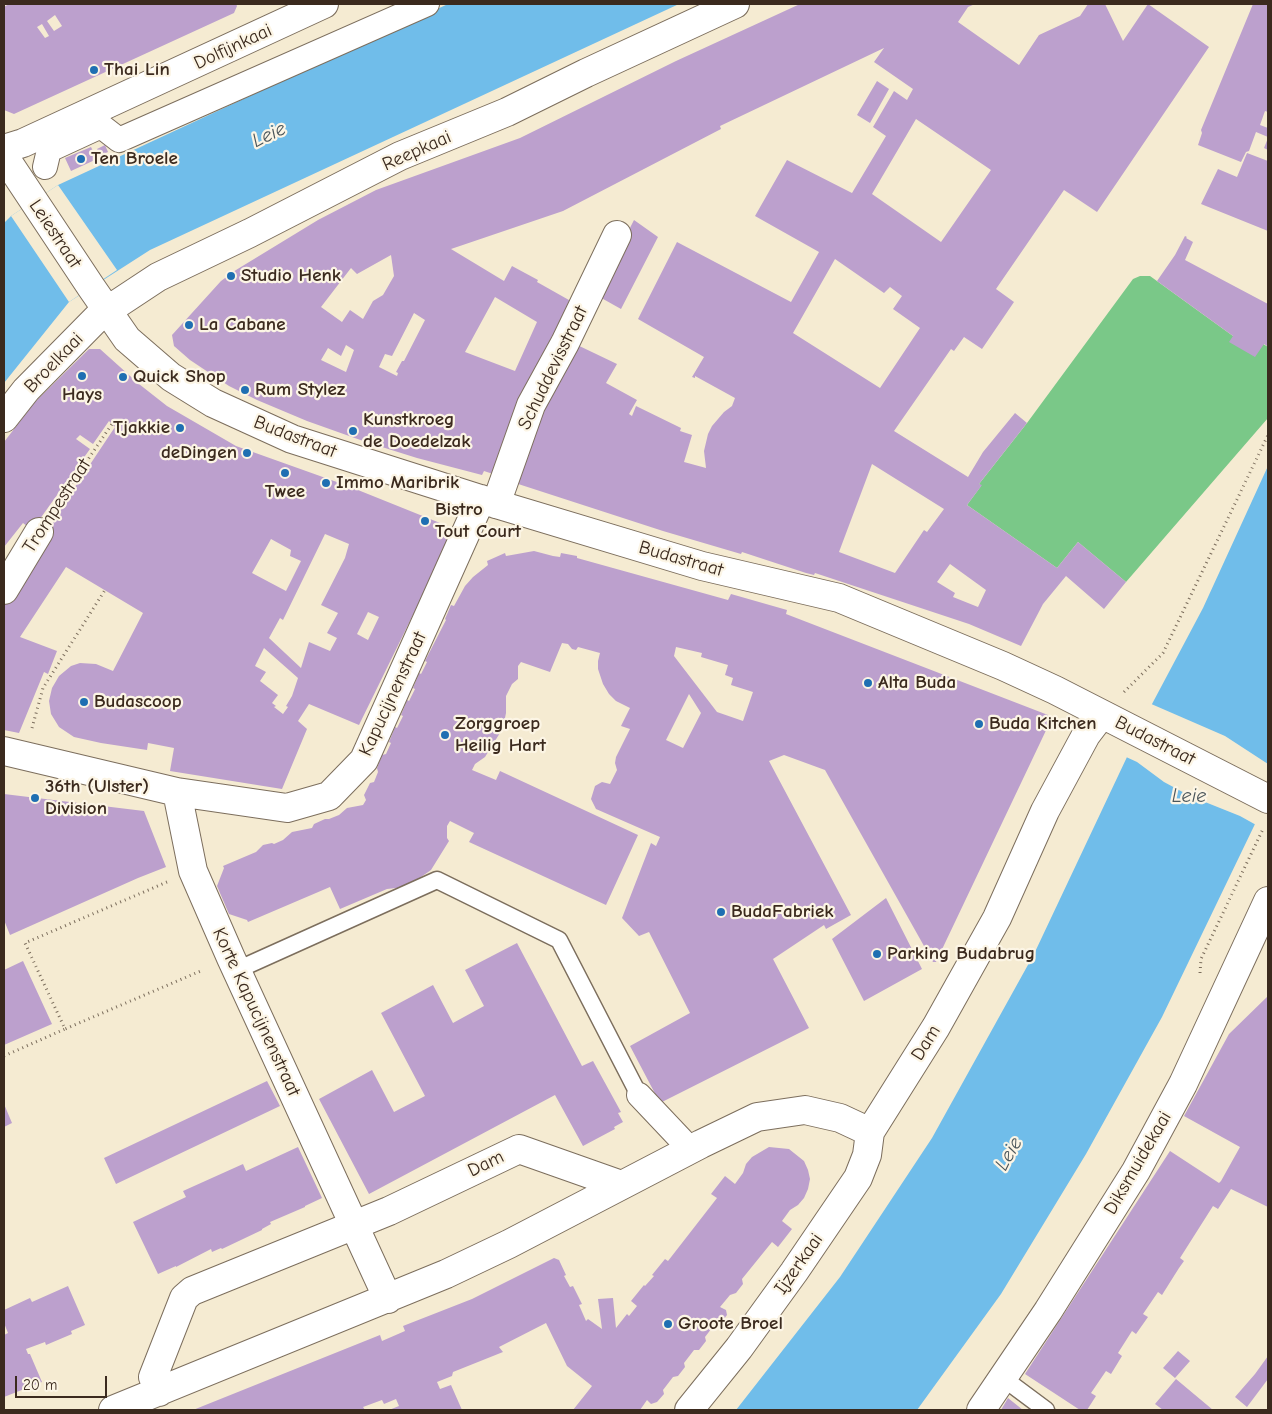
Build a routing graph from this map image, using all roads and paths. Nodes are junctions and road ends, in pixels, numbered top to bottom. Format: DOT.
graph roads {
  1 [pos="324,4"];
  2 [pos="427,4"];
  3 [pos="734,4"];
  4 [pos="4,149"];
  5 [pos="4,156"];
  6 [pos="45,167"];
  7 [pos="617,235"];
  8 [pos="107,311"];
  9 [pos="4,418"];
  10 [pos="112,424"];
  11 [pos="1268,436"];
  12 [pos="489,502"];
  13 [pos="39,532"];
  14 [pos="4,590"];
  15 [pos="105,590"];
  16 [pos="1102,714"];
  17 [pos="14,753"];
  18 [pos="177,792"];
  19 [pos="1267,811"];
  20 [pos="193,871"];
  21 [pos="1268,901"];
  22 [pos="234,964"];
  23 [pos="1200,977"];
  24 [pos="65,1029"];
  25 [pos="4,1056"];
  26 [pos="638,1095"];
  27 [pos="870,1132"];
  28 [pos="691,1150"];
  29 [pos="621,1185"];
  30 [pos="354,1226"];
  31 [pos="388,1299"];
  32 [pos="1003,1378"];
  33 [pos="159,1392"];
  34 [pos="113,1410"];
  35 [pos="689,1410"];
  36 [pos="981,1410"];
  37 [pos="1046,1410"];
  1 -- 4 [label="street, Dolfijnkaai"];
  2 -- 6 [label="street"];
  3 -- 8 [label="street, Reepkaai"];
  5 -- 8 [label="street, Leiestraat"];
  7 -- 12 [label="street, Schuddevisstraat"];
  8 -- 9 [label="street, Broelkaai"];
  8 -- 12 [label="street, Budastraat"];
  10 -- 13 [label="path, Trompestraat"];
  11 -- 16 [label="path"];
  12 -- 16 [label="street, Budastraat"];
  12 -- 18 [label="street, Kapucijnenstraat"];
  13 -- 14 [label="street, Trompestraat"];
  15 -- 17 [label="path"];
  16 -- 19 [label="street, Budastraat"];
  16 -- 27 [label="street, Dam"];
  17 -- 18 [label="street, Kapucijnenstraat"];
  18 -- 20 [label="street, Korte Kapucijnenstraat"];
  19 -- 23 [label="path"];
  20 -- 22 [label="street, Korte Kapucijnenstraat"];
  20 -- 24 [label="path"];
  21 -- 32 [label="street, Diksmuidekaai"];
  22 -- 24 [label="path"];
  22 -- 26 [label="lane"];
  22 -- 30 [label="street, Korte Kapucijnenstraat"];
  24 -- 25 [label="path"];
  26 -- 28 [label="street"];
  27 -- 28 [label="street"];
  27 -- 35 [label="street, Ijzerkaai"];
  28 -- 29 [label="street"];
  29 -- 30 [label="street, Dam"];
  29 -- 31 [label="street"];
  30 -- 31 [label="street"];
  30 -- 33 [label="street, Dam"];
  31 -- 33 [label="street"];
  32 -- 36 [label="street, Diksmuidekaai"];
  32 -- 37 [label="lane"];
  33 -- 34 [label="street"];
}
